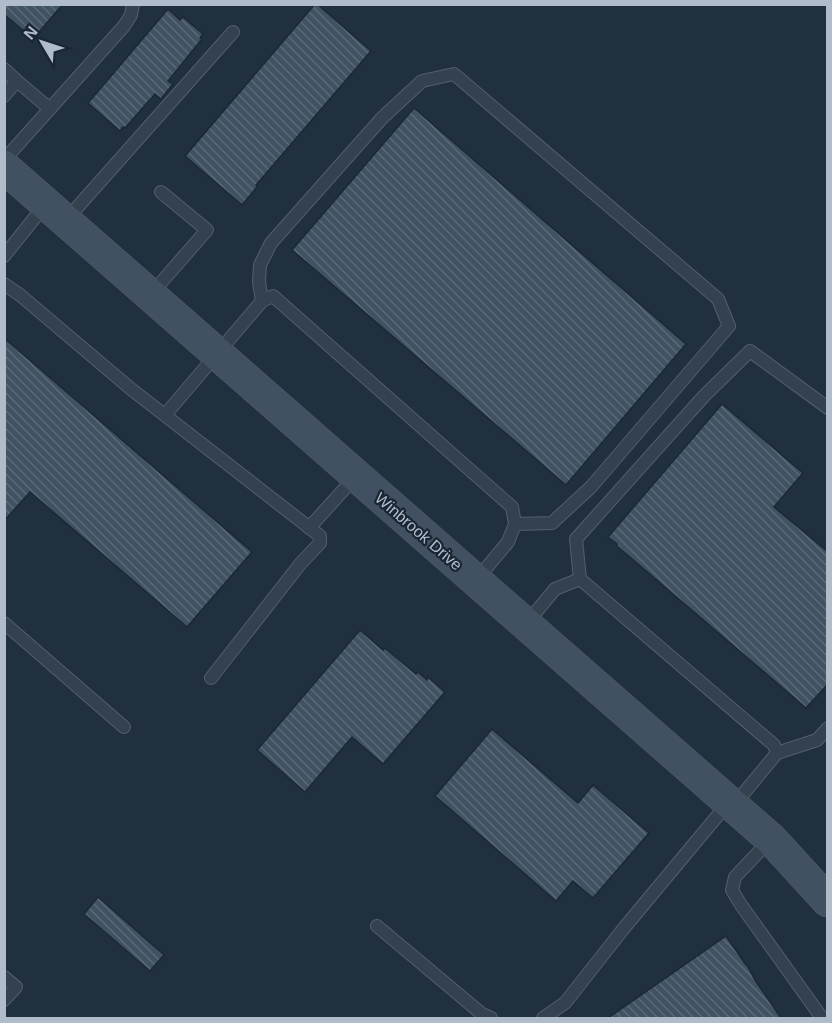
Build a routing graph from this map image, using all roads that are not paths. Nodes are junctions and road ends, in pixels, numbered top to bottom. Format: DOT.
graph roads {
  1 [pos="133,4"];
  2 [pos="233,32"];
  3 [pos="4,69"];
  4 [pos="17,81"];
  5 [pos="4,96"];
  6 [pos="50,109"];
  7 [pos="4,160"];
  8 [pos="4,167"];
  9 [pos="161,192"];
  10 [pos="56,212"];
  11 [pos="4,256"];
  12 [pos="4,284"];
  13 [pos="150,295"];
  14 [pos="262,301"];
  15 [pos="218,354"];
  16 [pos="828,408"];
  17 [pos="165,415"];
  18 [pos="356,476"];
  19 [pos="515,524"];
  20 [pos="309,528"];
  21 [pos="580,579"];
  22 [pos="476,580"];
  23 [pos="4,623"];
  24 [pos="526,624"];
  25 [pos="211,678"];
  26 [pos="124,727"];
  27 [pos="828,728"];
  28 [pos="777,753"];
  29 [pos="731,804"];
  30 [pos="771,839"];
  31 [pos="828,901"];
  32 [pos="377,926"];
  33 [pos="4,977"];
  34 [pos="4,1000"];
  35 [pos="490,1018"];
  36 [pos="543,1018"];
  37 [pos="822,1018"];
  1 -- 6 [label="lane"];
  2 -- 10 [label="lane"];
  3 -- 4 [label="lane"];
  4 -- 5 [label="lane"];
  4 -- 6 [label="lane"];
  6 -- 7 [label="lane"];
  8 -- 10 [label="street, Winbrook Drive"];
  9 -- 13 [label="lane"];
  10 -- 11 [label="lane"];
  10 -- 13 [label="street, Winbrook Drive"];
  12 -- 17 [label="lane"];
  13 -- 15 [label="street, Winbrook Drive"];
  14 -- 15 [label="lane"];
  14 -- 19 [label="lane"];
  14 -- 19 [label="lane"];
  15 -- 17 [label="lane"];
  15 -- 18 [label="street, Winbrook Drive"];
  16 -- 21 [label="lane"];
  17 -- 20 [label="lane"];
  18 -- 20 [label="lane"];
  18 -- 22 [label="street, Winbrook Drive"];
  19 -- 22 [label="lane"];
  20 -- 25 [label="lane"];
  21 -- 24 [label="lane"];
  21 -- 28 [label="lane"];
  22 -- 24 [label="street, Winbrook Drive"];
  23 -- 26 [label="lane"];
  24 -- 29 [label="street, Winbrook Drive"];
  27 -- 28 [label="lane"];
  28 -- 29 [label="lane"];
  29 -- 30 [label="street, Winbrook Drive"];
  29 -- 36 [label="lane"];
  30 -- 31 [label="street, Winbrook Drive"];
  30 -- 37 [label="lane"];
  32 -- 35 [label="lane"];
  33 -- 34 [label="lane"];
}
